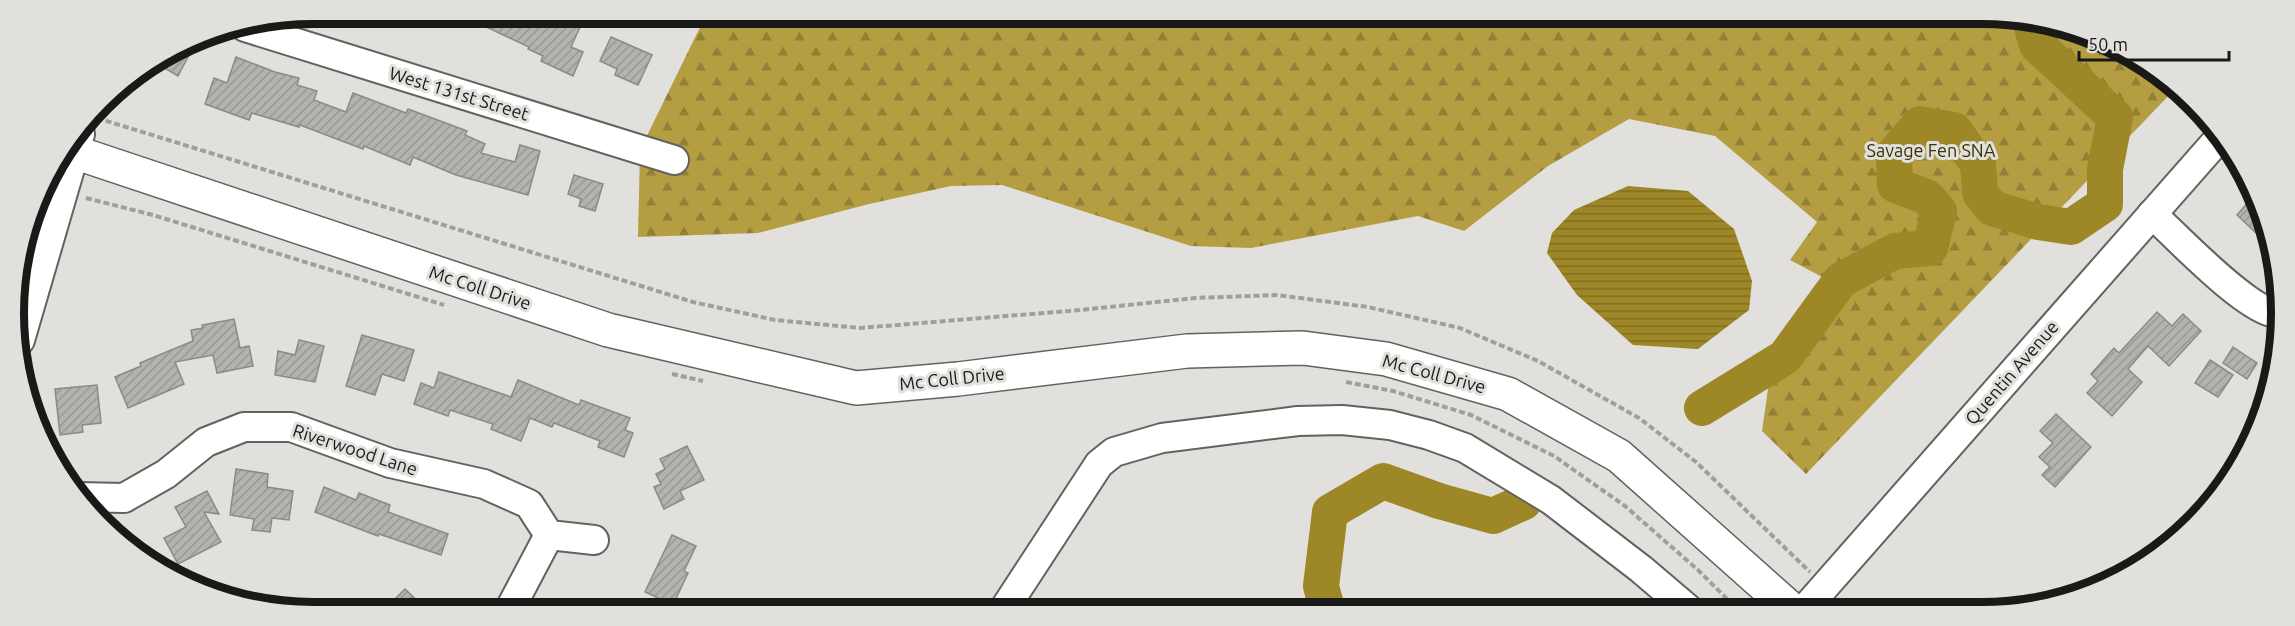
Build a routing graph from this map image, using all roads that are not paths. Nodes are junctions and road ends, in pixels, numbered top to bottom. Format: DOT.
graph roads {
  1 [pos="256,30"];
  2 [pos="2215,143"];
  3 [pos="77,146"];
  4 [pos="71,155"];
  5 [pos="674,160"];
  6 [pos="2152,214"];
  7 [pos="2271,313"];
  8 [pos="25,324"];
  9 [pos="91,497"];
  10 [pos="549,535"];
  11 [pos="594,540"];
  12 [pos="515,602"];
  13 [pos="1009,602"];
  14 [pos="1681,602"];
  15 [pos="1783,602"];
  16 [pos="1811,602"];
  1 -- 5 [label="street, West 131st Street"];
  2 -- 6 [label="street, Quentin Avenue"];
  3 -- 15 [label="main road, Mc Coll Drive"];
  4 -- 8 [label="street"];
  6 -- 7 [label="street"];
  6 -- 16 [label="street, Quentin Avenue"];
  9 -- 10 [label="street, Riverwood Lane"];
  10 -- 11 [label="street"];
  10 -- 12 [label="street"];
  13 -- 14 [label="street"];
}
